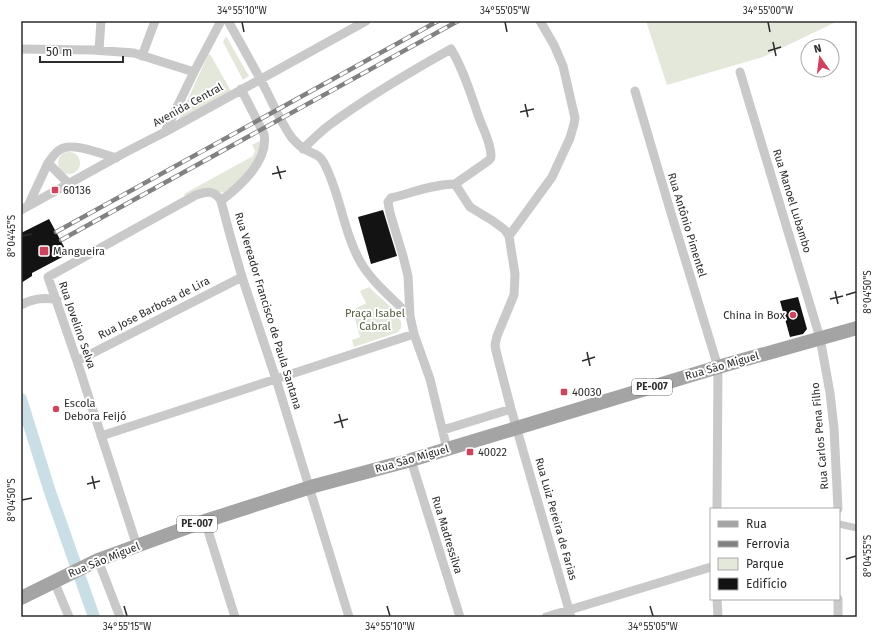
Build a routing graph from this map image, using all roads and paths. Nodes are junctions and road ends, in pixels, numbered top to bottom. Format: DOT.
graph roads {
  1 [pos="101,21"];
  2 [pos="155,21"];
  3 [pos="221,21"];
  4 [pos="228,21"];
  5 [pos="366,21"];
  6 [pos="540,21"];
  7 [pos="21,49"];
  8 [pos="99,50"];
  9 [pos="142,56"];
  10 [pos="194,72"];
  11 [pos="740,72"];
  12 [pos="260,79"];
  13 [pos="242,90"];
  14 [pos="635,91"];
  15 [pos="165,132"];
  16 [pos="303,149"];
  17 [pos="116,158"];
  18 [pos="48,163"];
  19 [pos="68,184"];
  20 [pos="455,184"];
  21 [pos="221,201"];
  22 [pos="23,206"];
  23 [pos="509,236"];
  24 [pos="242,276"];
  25 [pos="57,300"];
  26 [pos="21,305"];
  27 [pos="410,316"];
  28 [pos="857,328"];
  29 [pos="414,334"];
  30 [pos="820,338"];
  31 [pos="78,361"];
  32 [pos="718,366"];
  33 [pos="276,379"];
  34 [pos="511,409"];
  35 [pos="517,428"];
  36 [pos="443,430"];
  37 [pos="102,436"];
  38 [pos="447,449"];
  39 [pos="411,460"];
  40 [pos="310,488"];
  41 [pos="717,508"];
  42 [pos="838,508"];
  43 [pos="204,522"];
  44 [pos="840,524"];
  45 [pos="857,528"];
  46 [pos="137,546"];
  47 [pos="98,560"];
  48 [pos="710,568"];
  49 [pos="54,581"];
  50 [pos="21,598"];
  51 [pos="718,600"];
  52 [pos="838,600"];
  53 [pos="570,614"];
  54 [pos="69,617"];
  55 [pos="120,617"];
  56 [pos="235,617"];
  57 [pos="349,617"];
  58 [pos="460,617"];
  59 [pos="546,617"];
  60 [pos="718,617"];
  61 [pos="838,617"];
  1 -- 8 [label="street"];
  2 -- 9 [label="street"];
  3 -- 10 [label="street"];
  4 -- 12 [label="street"];
  5 -- 12 [label="street, Avenida Central"];
  6 -- 23 [label="street"];
  7 -- 8 [label="street"];
  8 -- 9 [label="street"];
  9 -- 10 [label="street"];
  10 -- 15 [label="street"];
  11 -- 30 [label="street, Rua Manoel Lubambo"];
  12 -- 13 [label="street, Avenida Central"];
  12 -- 16 [label="street"];
  13 -- 15 [label="street, Avenida Central"];
  13 -- 21 [label="street"];
  14 -- 32 [label="street, Rua Antônio Pimentel"];
  15 -- 17 [label="street, Avenida Central"];
  16 -- 20 [label="street"];
  16 -- 27 [label="street"];
  17 -- 18 [label="street"];
  17 -- 19 [label="street, Avenida Central"];
  18 -- 19 [label="street"];
  18 -- 22 [label="street"];
  19 -- 22 [label="street, Avenida Central"];
  20 -- 23 [label="street"];
  20 -- 27 [label="street"];
  21 -- 24 [label="street, Rua Vereador Francisco de Paula Santana"];
  21 -- 25 [label="street, Rua Jovelino Selva"];
  23 -- 34 [label="street, Rua Luiz Pereira de Farias"];
  24 -- 31 [label="street, Rua Jose Barbosa de Lira"];
  24 -- 33 [label="street, Rua Vereador Francisco de Paula Santana"];
  25 -- 26 [label="street"];
  25 -- 31 [label="street, Rua Jovelino Selva"];
  27 -- 29 [label="street"];
  28 -- 30 [label="main road, Rua São Miguel / PE-007"];
  29 -- 33 [label="street"];
  29 -- 36 [label="street"];
  30 -- 32 [label="main road, Rua São Miguel / PE-007"];
  30 -- 42 [label="street, Rua Carlos Pena Filho"];
  31 -- 37 [label="street, Rua Jovelino Selva"];
  32 -- 35 [label="main road, Rua São Miguel / PE-007"];
  32 -- 41 [label="street, Rua Antônio Pimentel"];
  33 -- 37 [label="street"];
  33 -- 40 [label="street, Rua Vereador Francisco de Paula Santana"];
  34 -- 35 [label="street, Rua Luiz Pereira de Farias"];
  34 -- 36 [label="street, Rua São Miguel"];
  35 -- 38 [label="main road, Rua São Miguel / PE-007"];
  35 -- 53 [label="street, Rua Luiz Pereira de Farias"];
  36 -- 38 [label="street"];
  37 -- 46 [label="street, Rua Jovelino Selva"];
  38 -- 39 [label="main road, Rua São Miguel / PE-007"];
  39 -- 40 [label="main road, Rua São Miguel / PE-007"];
  39 -- 58 [label="street, Rua Madressilva"];
  40 -- 43 [label="main road, Rua São Miguel / PE-007"];
  40 -- 57 [label="street, Rua Vereador Francisco de Paula Santana"];
  43 -- 46 [label="main road, Rua São Miguel / PE-007"];
  43 -- 56 [label="street"];
  44 -- 45 [label="street"];
  46 -- 47 [label="main road, Rua São Miguel / PE-007"];
  47 -- 49 [label="main road, Rua São Miguel / PE-007"];
  47 -- 55 [label="street"];
  48 -- 53 [label="street"];
  49 -- 50 [label="main road, Rua São Miguel / PE-007"];
  49 -- 54 [label="street"];
  51 -- 60 [label="street"];
  52 -- 61 [label="street"];
  53 -- 59 [label="street"];
}
